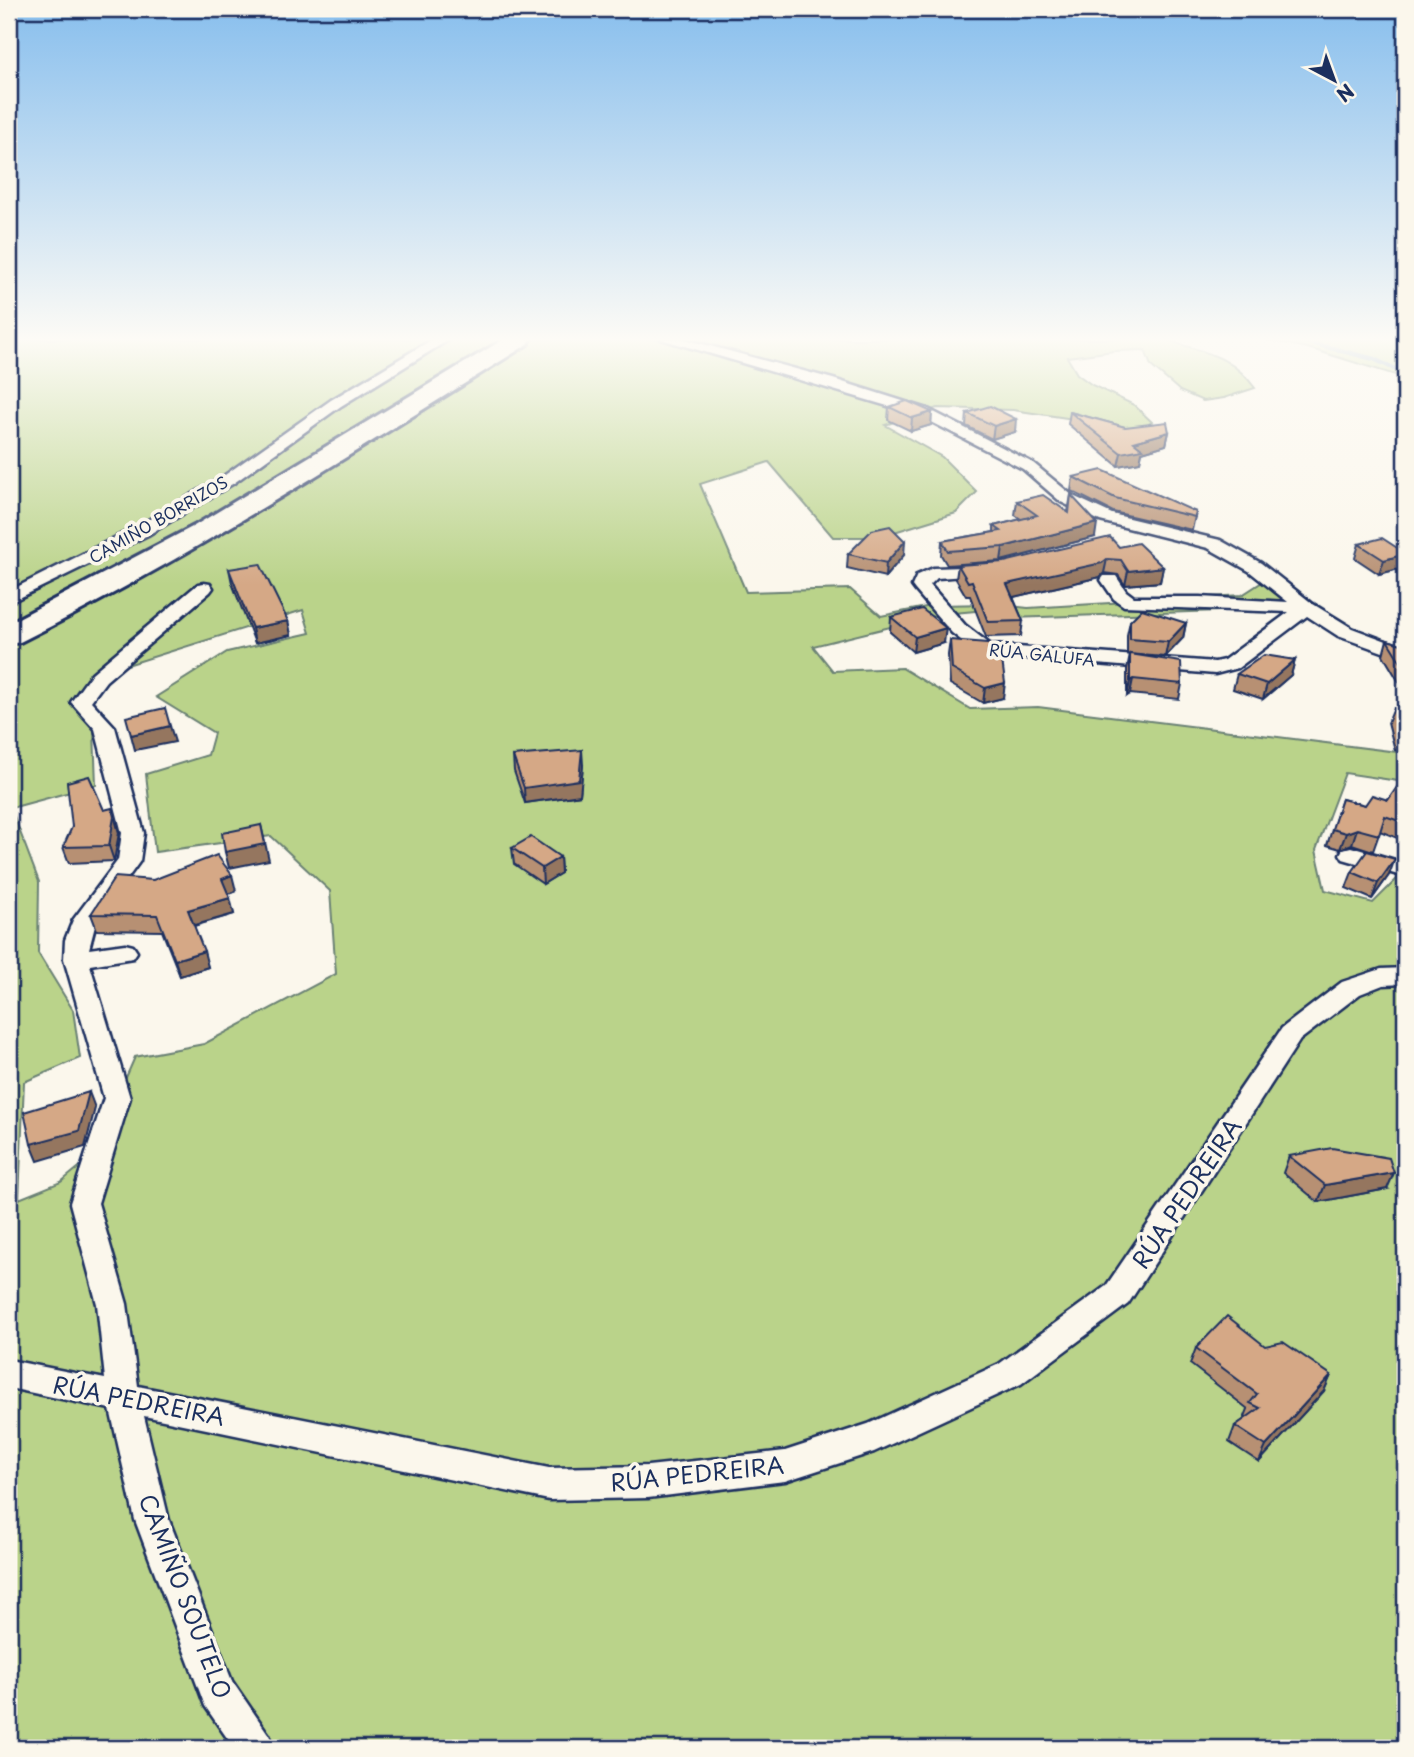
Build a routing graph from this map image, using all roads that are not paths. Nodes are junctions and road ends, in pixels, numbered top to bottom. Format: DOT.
graph roads {
  1 [pos="311,421"];
  2 [pos="385,421"];
  3 [pos="940,421"];
  4 [pos="1067,499"];
  5 [pos="1109,533"];
  6 [pos="1014,566"];
  7 [pos="1110,580"];
  8 [pos="204,588"];
  9 [pos="9,598"];
  10 [pos="1307,608"];
  11 [pos="9,635"];
  12 [pos="1405,654"];
  13 [pos="1351,854"];
  14 [pos="1405,870"];
  15 [pos="125,952"];
  16 [pos="76,959"];
  17 [pos="1405,976"];
  18 [pos="9,1374"];
  19 [pos="123,1395"];
  20 [pos="256,1748"];
  1 -- 9 [label="street, CAMIÑO BORRIZOS"];
  2 -- 11 [label="highway"];
  3 -- 4 [label="street"];
  4 -- 5 [label="street"];
  4 -- 10 [label="street"];
  6 -- 10 [label="street, RÚA GALUFA"];
  7 -- 10 [label="street"];
  8 -- 16 [label="street"];
  10 -- 12 [label="street"];
  13 -- 14 [label="street"];
  15 -- 16 [label="street"];
  16 -- 19 [label="street, CAMIÑO SOUTELO"];
  17 -- 19 [label="street, RÚA PEDREIRA"];
  18 -- 19 [label="street, RÚA PEDREIRA"];
  19 -- 20 [label="street, CAMIÑO SOUTELO"];
}
